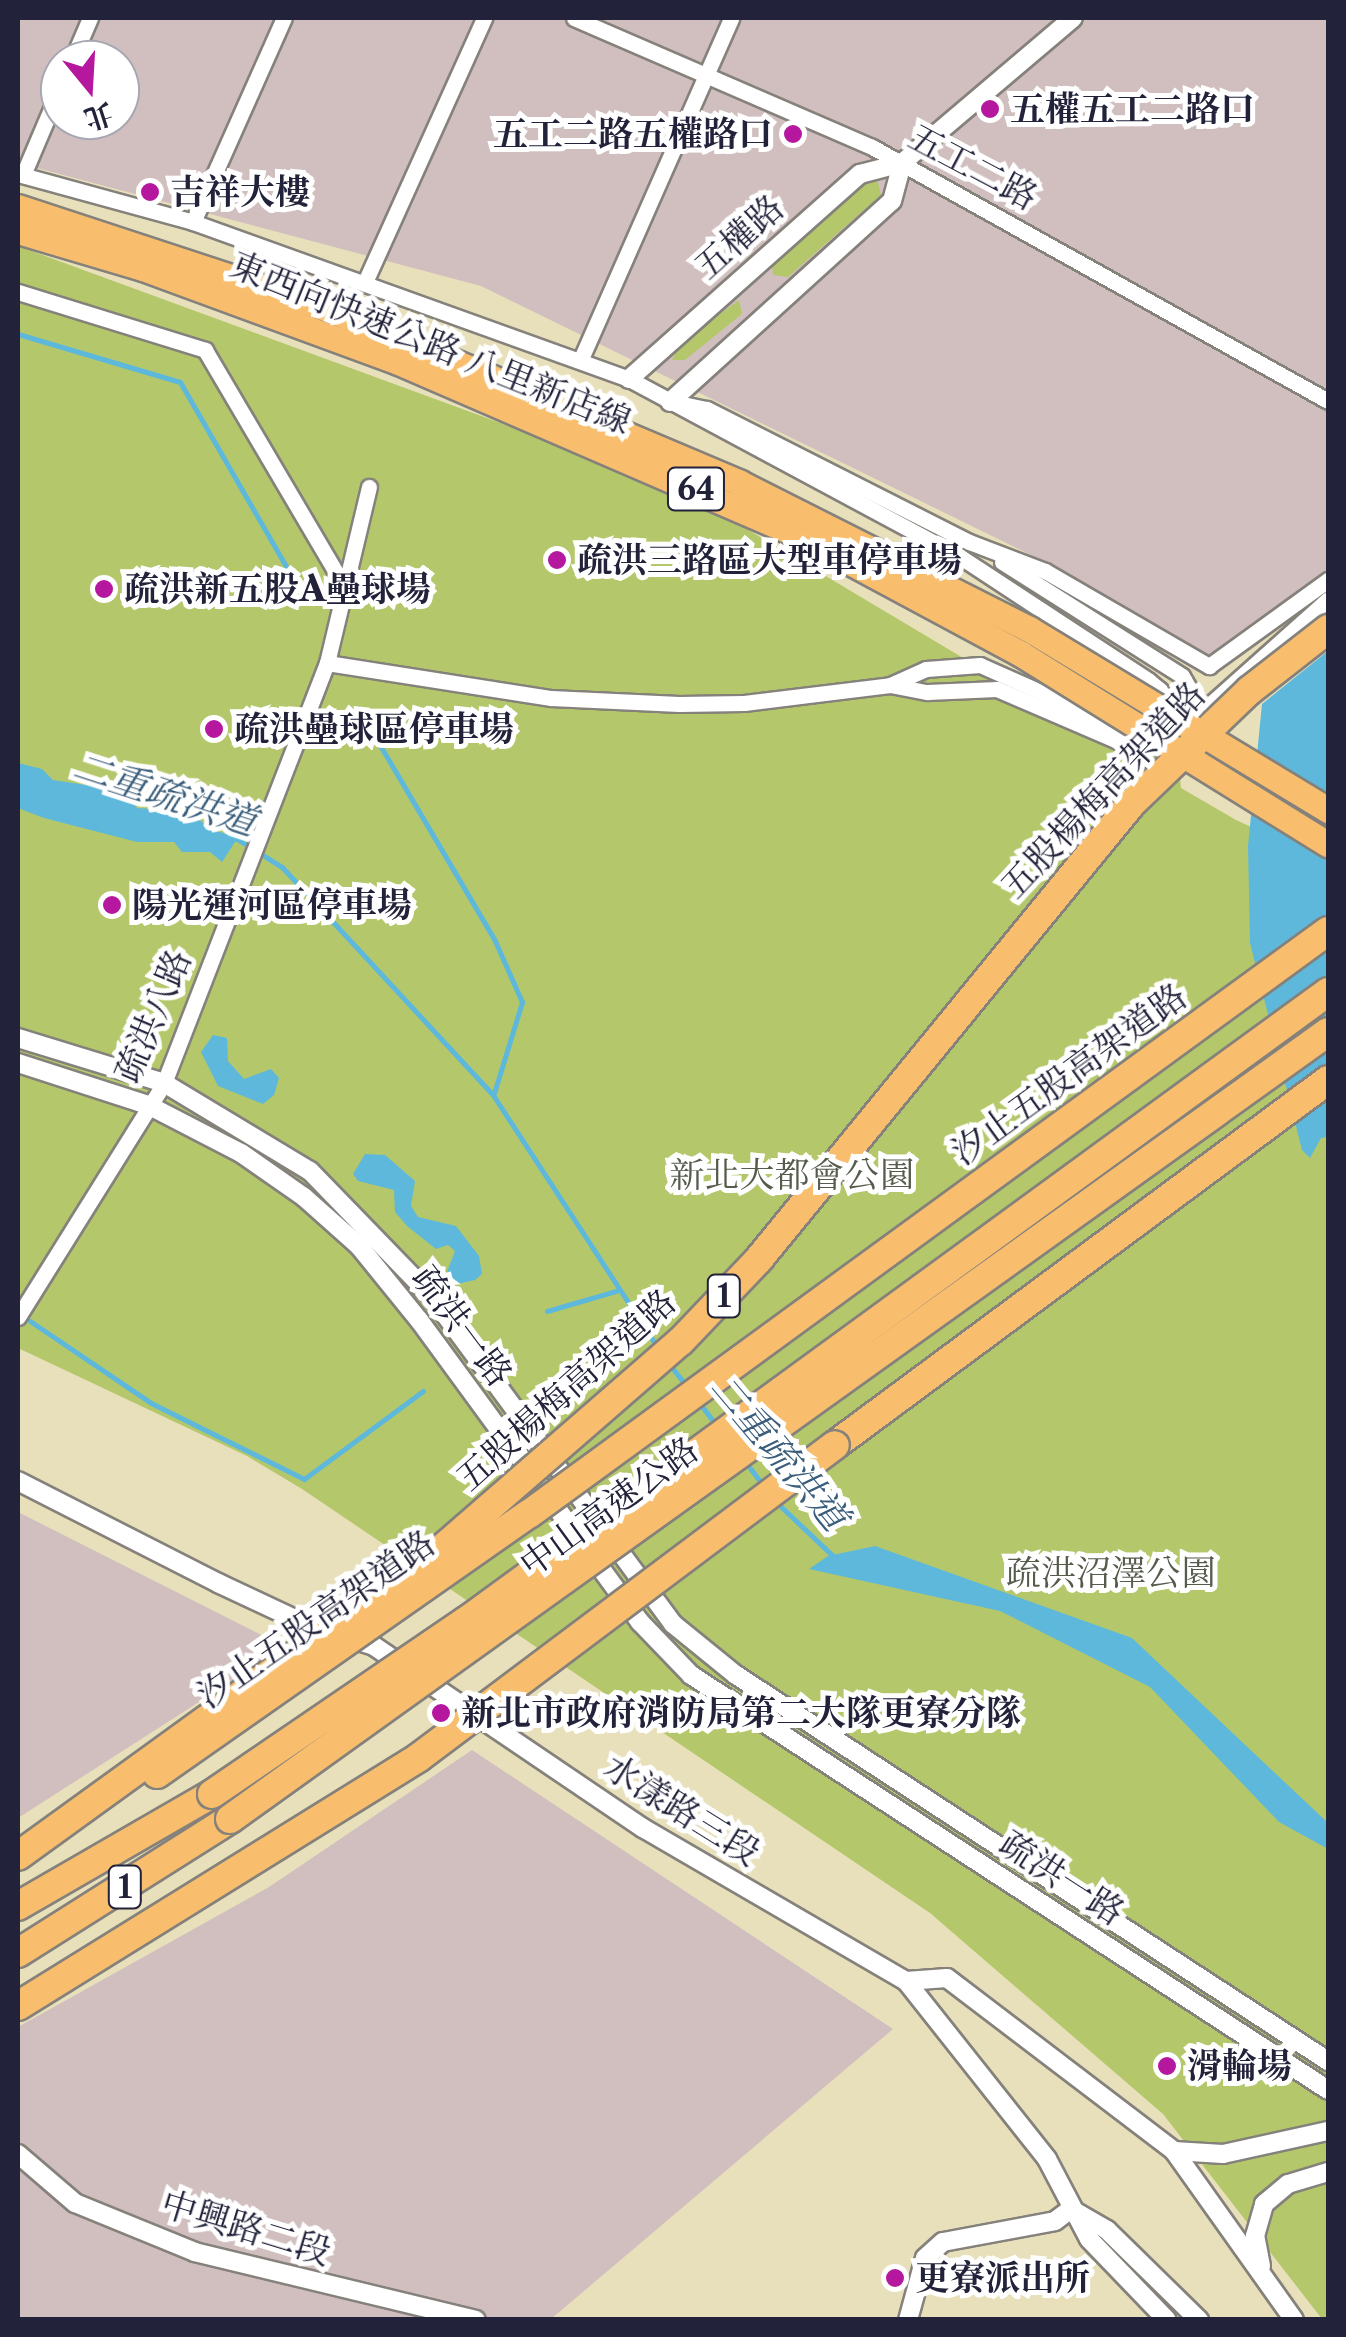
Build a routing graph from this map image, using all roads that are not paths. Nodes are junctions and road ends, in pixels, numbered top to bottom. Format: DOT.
graph roads {
  1 [pos="284,18"];
  2 [pos="484,18"];
  3 [pos="574,18"];
  4 [pos="731,18"];
  5 [pos="1073,18"];
  6 [pos="705,76"];
  7 [pos="40,131"];
  8 [pos="902,163"];
  9 [pos="20,174"];
  10 [pos="18,207"];
  11 [pos="193,222"];
  12 [pos="18,231"];
  13 [pos="365,282"];
  14 [pos="18,292"];
  15 [pos="580,360"];
  16 [pos="628,379"];
  17 [pos="1328,401"];
  18 [pos="670,402"];
  19 [pos="369,487"];
  20 [pos="970,542"];
  21 [pos="1328,580"];
  22 [pos="346,588"];
  23 [pos="1328,599"];
  24 [pos="1328,629"];
  25 [pos="326,662"];
  26 [pos="890,685"];
  27 [pos="1193,719"];
  28 [pos="1328,810"];
  29 [pos="1328,844"];
  30 [pos="1328,931"];
  31 [pos="1328,992"];
  32 [pos="1328,1032"];
  33 [pos="18,1038"];
  34 [pos="18,1063"];
  35 [pos="1328,1080"];
  36 [pos="164,1083"];
  37 [pos="1328,1100"];
  38 [pos="148,1105"];
  39 [pos="18,1317"];
  40 [pos="836,1445"];
  41 [pos="18,1481"];
  42 [pos="18,1858"];
  43 [pos="18,1906"];
  44 [pos="18,1953"];
  45 [pos="906,1981"];
  46 [pos="18,2006"];
  47 [pos="1328,2061"];
  48 [pos="1328,2090"];
  49 [pos="1328,2131"];
  50 [pos="1174,2151"];
  51 [pos="18,2154"];
  52 [pos="1328,2172"];
  53 [pos="1071,2209"];
  54 [pos="1262,2272"];
  55 [pos="476,2320"];
  56 [pos="908,2320"];
  57 [pos="1167,2320"];
  58 [pos="1198,2320"];
  59 [pos="1294,2320"];
  1 -- 11 [label="street"];
  2 -- 13 [label="street"];
  3 -- 6 [label="street, 五工二路"];
  4 -- 6 [label="street"];
  5 -- 8 [label="street, 五權路"];
  6 -- 8 [label="street, 五工二路"];
  6 -- 15 [label="street"];
  7 -- 9 [label="street"];
  8 -- 16 [label="street, 五權路"];
  8 -- 17 [label="street, 五工二路"];
  8 -- 18 [label="street, 五權路"];
  9 -- 11 [label="street"];
  10 -- 28 [label="highway, 東西向快速公路 八里新店線 / 64, bridge"];
  11 -- 13 [label="street"];
  12 -- 29 [label="highway, 東西向快速公路 八里新店線 / 64, bridge"];
  13 -- 15 [label="street"];
  14 -- 22 [label="street"];
  15 -- 16 [label="street"];
  16 -- 18 [label="street"];
  18 -- 20 [label="street"];
  18 -- 26 [label="street"];
  19 -- 22 [label="street, 疏洪八路"];
  20 -- 21 [label="street"];
  20 -- 27 [label="street"];
  22 -- 25 [label="street, 疏洪八路"];
  23 -- 27 [label="street"];
  24 -- 42 [label="highway, 五股楊梅高架道路 / 1, bridge"];
  25 -- 26 [label="street"];
  25 -- 36 [label="street, 疏洪八路"];
  26 -- 27 [label="street"];
  30 -- 42 [label="highway, 汐止五股高架道路 / 1, bridge"];
  31 -- 43 [label="highway, 中山高速公路 / 1, bridge"];
  32 -- 44 [label="highway, 中山高速公路 / 1, bridge"];
  33 -- 36 [label="street, 疏洪一路"];
  34 -- 38 [label="street, 疏洪一路"];
  35 -- 40 [label="highway, 1"];
  36 -- 38 [label="street, 疏洪八路"];
  36 -- 47 [label="street, 疏洪一路"];
  37 -- 40 [label="highway, 1"];
  38 -- 39 [label="street, 疏洪八路"];
  38 -- 48 [label="street, 疏洪一路"];
  40 -- 46 [label="highway, 1, bridge"];
  41 -- 45 [label="street, 水漾路三段"];
  45 -- 50 [label="street"];
  45 -- 53 [label="street, 水漾路三段"];
  49 -- 50 [label="street"];
  50 -- 54 [label="street"];
  51 -- 55 [label="street, 中興路二段"];
  52 -- 54 [label="street"];
  53 -- 56 [label="street"];
  53 -- 57 [label="street, 水漾路三段"];
  53 -- 58 [label="street"];
  54 -- 59 [label="street"];
}
